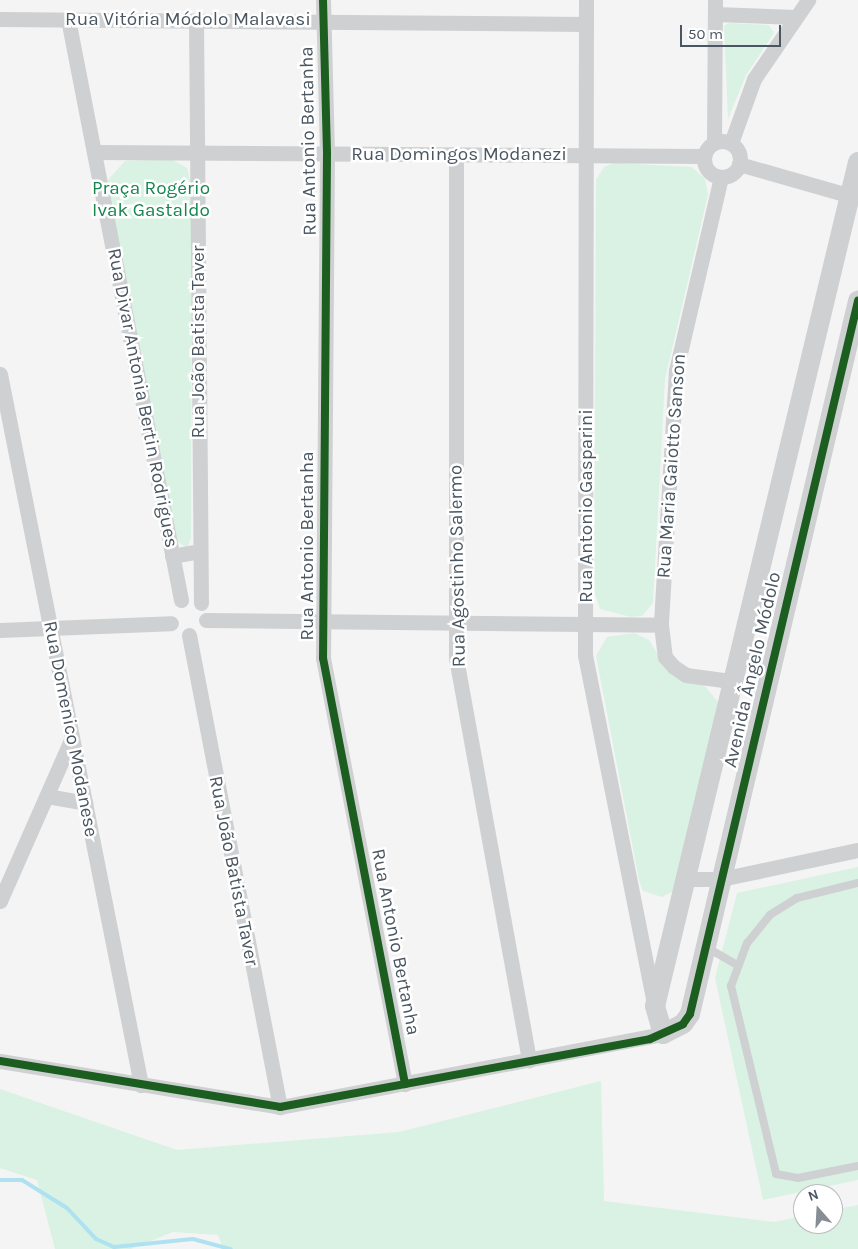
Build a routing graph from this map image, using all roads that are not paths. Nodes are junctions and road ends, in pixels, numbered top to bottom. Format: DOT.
graph roads {
  1 [pos="323,0"];
  2 [pos="586,0"];
  3 [pos="808,0"];
  4 [pos="715,7"];
  5 [pos="796,17"];
  6 [pos="68,19"];
  7 [pos="0,20"];
  8 [pos="196,20"];
  9 [pos="324,22"];
  10 [pos="586,24"];
  11 [pos="714,142"];
  12 [pos="731,144"];
  13 [pos="94,152"];
  14 [pos="197,152"];
  15 [pos="327,154"];
  16 [pos="456,154"];
  17 [pos="587,156"];
  18 [pos="704,156"];
  19 [pos="858,162"];
  20 [pos="739,164"];
  21 [pos="721,177"];
  22 [pos="853,197"];
  23 [pos="858,301"];
  24 [pos="0,374"];
  25 [pos="3,408"];
  26 [pos="200,551"];
  27 [pos="172,556"];
  28 [pos="181,600"];
  29 [pos="201,603"];
  30 [pos="206,620"];
  31 [pos="323,621"];
  32 [pos="171,623"];
  33 [pos="455,623"];
  34 [pos="586,624"];
  35 [pos="661,625"];
  36 [pos="50,626"];
  37 [pos="0,630"];
  38 [pos="189,635"];
  39 [pos="731,681"];
  40 [pos="72,738"];
  41 [pos="47,796"];
  42 [pos="85,803"];
  43 [pos="858,850"];
  44 [pos="688,879"];
  45 [pos="721,879"];
  46 [pos="858,883"];
  47 [pos="0,901"];
  48 [pos="704,946"];
  49 [pos="736,965"];
  50 [pos="655,1006"];
  51 [pos="663,1034"];
  52 [pos="529,1060"];
  53 [pos="0,1061"];
  54 [pos="405,1084"];
  55 [pos="141,1085"];
  56 [pos="280,1107"];
  57 [pos="858,1166"];
  1 -- 9 [label="street, Rua Antonio Bertanha"];
  2 -- 10 [label="street, Rua Antonio Gasparini"];
  3 -- 5 [label="street"];
  4 -- 5 [label="street"];
  4 -- 11 [label="street"];
  5 -- 12 [label="street"];
  6 -- 7 [label="street, Rua Vitória Módolo Malavasi"];
  6 -- 8 [label="street, Rua Vitória Módolo Malavasi"];
  6 -- 13 [label="street, Rua Divar Antonia Bertin Rodrigues"];
  8 -- 9 [label="street, Rua Vitória Módolo Malavasi"];
  8 -- 14 [label="street, Rua João Batista Taver"];
  9 -- 10 [label="street, Rua Vitória Módolo Malavasi"];
  9 -- 15 [label="street, Rua Antonio Bertanha"];
  10 -- 17 [label="street, Rua Antonio Gasparini"];
  11 -- 12 [label="street"];
  11 -- 18 [label="street"];
  12 -- 20 [label="street"];
  13 -- 14 [label="street, Rua Domingos Modanezi"];
  13 -- 27 [label="street, Rua Divar Antonia Bertin Rodrigues"];
  14 -- 15 [label="street, Rua Domingos Modanezi"];
  14 -- 26 [label="street, Rua João Batista Taver"];
  15 -- 16 [label="street, Rua Domingos Modanezi"];
  15 -- 31 [label="street, Rua Antonio Bertanha"];
  16 -- 17 [label="street, Rua Domingos Modanezi"];
  16 -- 33 [label="street, Rua Agostinho Salermo"];
  17 -- 18 [label="street, Rua Domingos Modanezi"];
  17 -- 34 [label="street, Rua Antonio Gasparini"];
  18 -- 21 [label="street"];
  19 -- 22 [label="street, Avenida Ângelo Módolo"];
  20 -- 21 [label="street"];
  20 -- 22 [label="street"];
  21 -- 35 [label="street, Rua Maria Gaiotto Sanson"];
  22 -- 39 [label="street, Avenida Ângelo Módolo"];
  23 -- 45 [label="street, Avenida Ângelo Módolo"];
  24 -- 25 [label="street, Rua Domenico Modanese"];
  25 -- 36 [label="street, Rua Domenico Modanese"];
  26 -- 27 [label="street"];
  26 -- 29 [label="street, Rua João Batista Taver"];
  27 -- 28 [label="street, Rua Divar Antonia Bertin Rodrigues"];
  28 -- 29 [label="street"];
  28 -- 32 [label="street"];
  29 -- 30 [label="street"];
  30 -- 31 [label="street"];
  30 -- 38 [label="street"];
  31 -- 33 [label="street"];
  31 -- 54 [label="street, Rua Antonio Bertanha"];
  32 -- 36 [label="street"];
  32 -- 38 [label="street"];
  33 -- 34 [label="street"];
  33 -- 52 [label="street, Rua Agostinho Salermo"];
  34 -- 35 [label="street"];
  34 -- 50 [label="street, Rua Antonio Gasparini"];
  35 -- 39 [label="street, Rua Maria Gaiotto Sanson"];
  36 -- 37 [label="street"];
  36 -- 40 [label="street, Rua Domenico Modanese"];
  38 -- 56 [label="street, Rua João Batista Taver"];
  39 -- 44 [label="street, Avenida Ângelo Módolo"];
  40 -- 41 [label="street"];
  40 -- 42 [label="street, Rua Domenico Modanese"];
  41 -- 42 [label="street"];
  41 -- 47 [label="street"];
  42 -- 55 [label="street, Rua Domenico Modanese"];
  43 -- 45 [label="street"];
  44 -- 45 [label="street"];
  44 -- 50 [label="street, Avenida Ângelo Módolo"];
  45 -- 48 [label="street, Avenida Ângelo Módolo"];
  46 -- 49 [label="lane"];
  48 -- 49 [label="lane"];
  48 -- 51 [label="street, Avenida Ângelo Módolo"];
  49 -- 57 [label="lane"];
  50 -- 51 [label="street"];
  51 -- 52 [label="street"];
  52 -- 54 [label="street"];
  53 -- 55 [label="street"];
  54 -- 56 [label="street"];
  55 -- 56 [label="street"];
}
